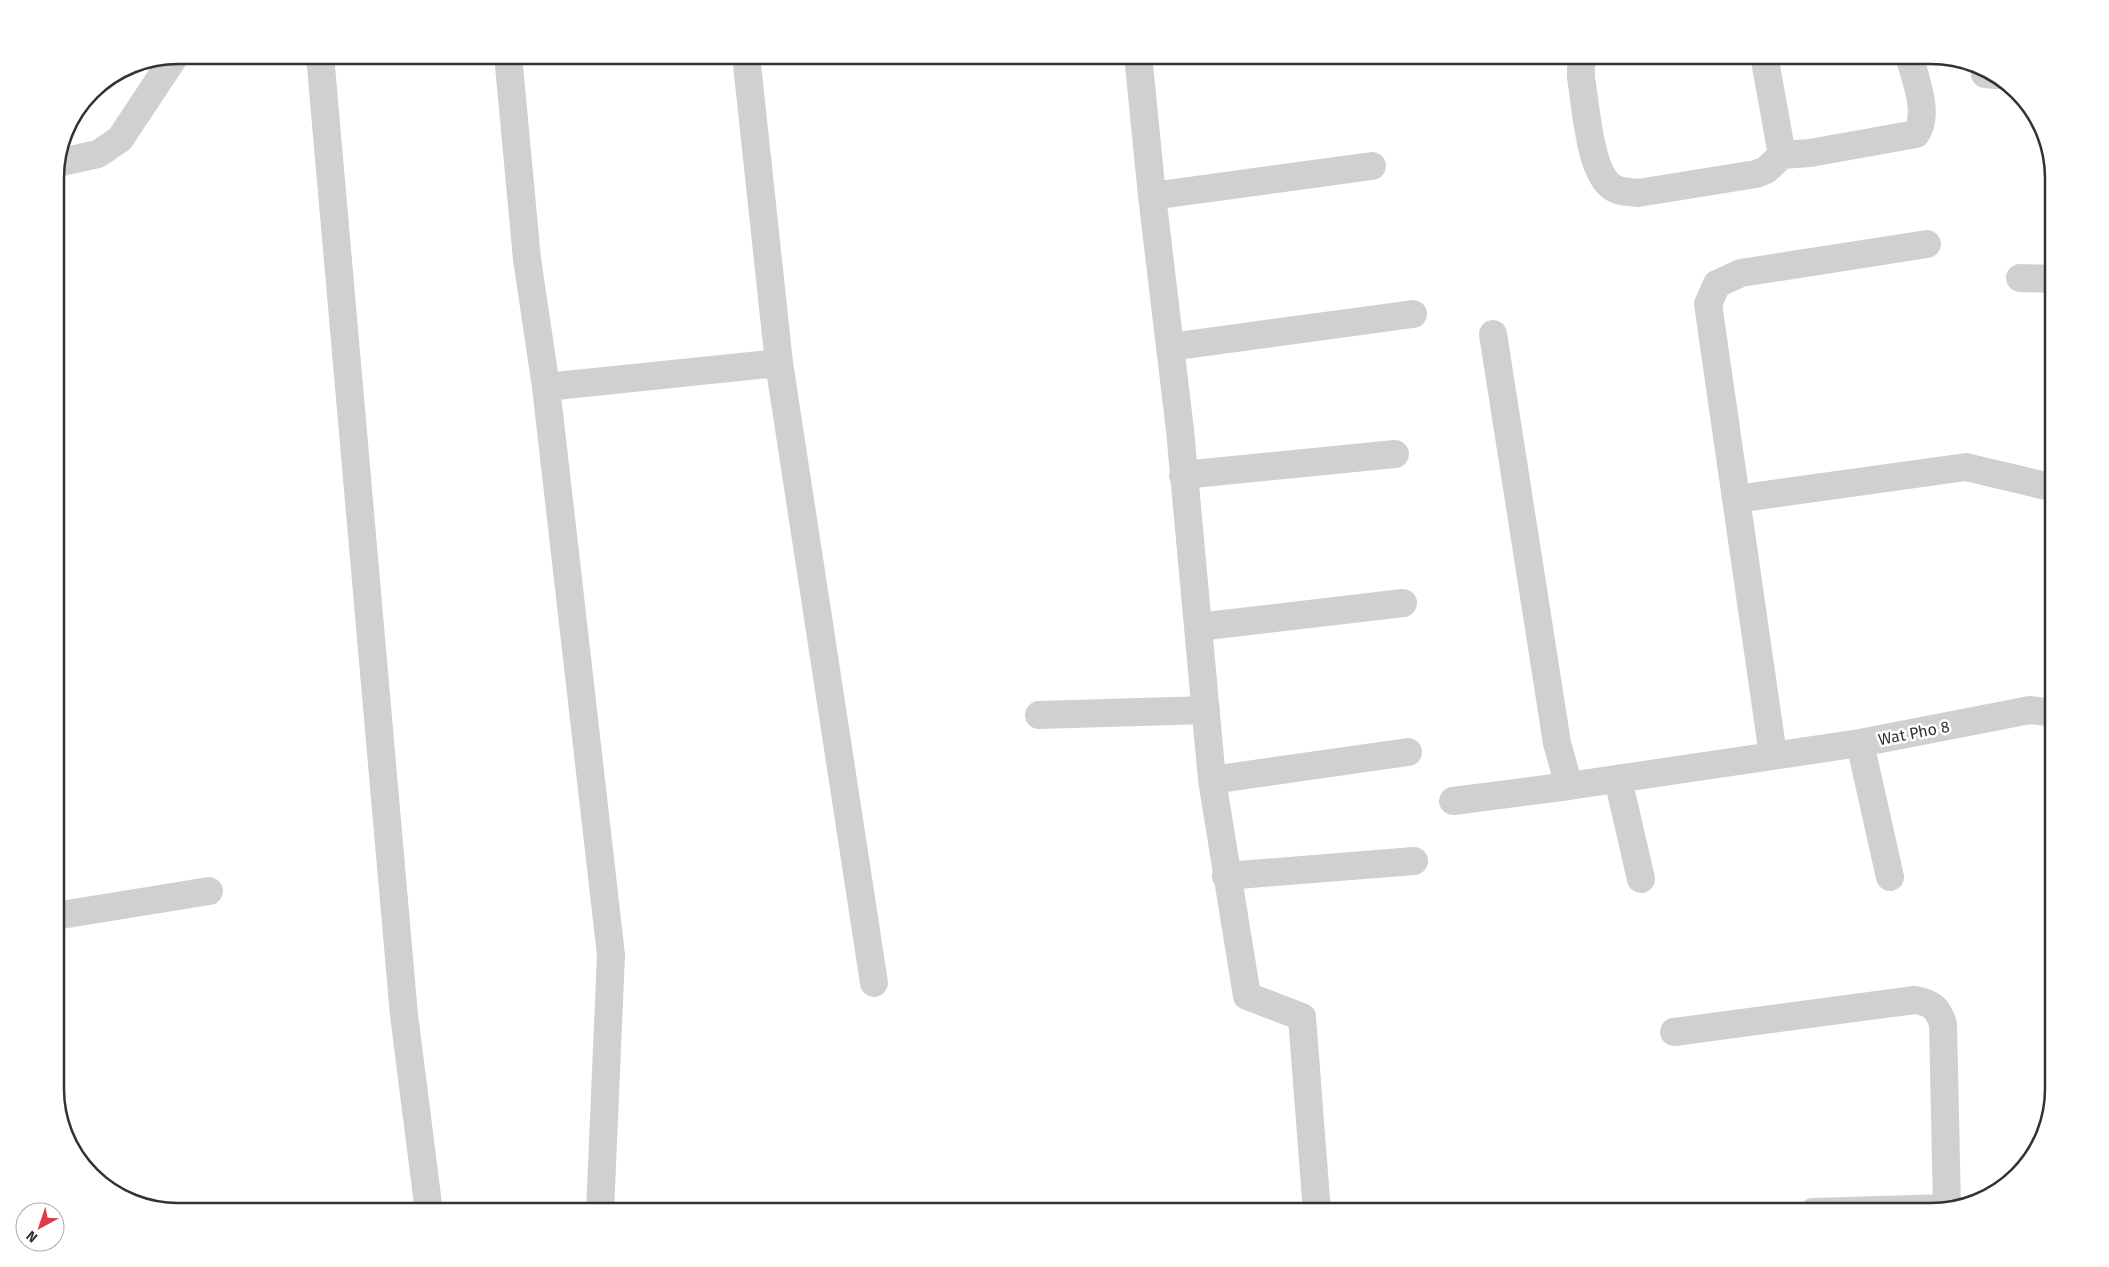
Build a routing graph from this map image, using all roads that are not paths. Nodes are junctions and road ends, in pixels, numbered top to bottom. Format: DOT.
graph roads {
  1 [pos="321,64"];
  2 [pos="509,64"];
  3 [pos="747,64"];
  4 [pos="1139,64"];
  5 [pos="1581,64"];
  6 [pos="1766,64"];
  7 [pos="1911,64"];
  8 [pos="168,65"];
  9 [pos="1782,155"];
  10 [pos="65,161"];
  11 [pos="1372,166"];
  12 [pos="1152,196"];
  13 [pos="1926,244"];
  14 [pos="2020,278"];
  15 [pos="2045,279"];
  16 [pos="1413,314"];
  17 [pos="1493,334"];
  18 [pos="1170,347"];
  19 [pos="779,363"];
  20 [pos="546,387"];
  21 [pos="1395,454"];
  22 [pos="1183,475"];
  23 [pos="2045,486"];
  24 [pos="1736,499"];
  25 [pos="1403,603"];
  26 [pos="1198,627"];
  27 [pos="1206,710"];
  28 [pos="2045,712"];
  29 [pos="1039,715"];
  30 [pos="1860,743"];
  31 [pos="1408,752"];
  32 [pos="1773,755"];
  33 [pos="1618,779"];
  34 [pos="1212,780"];
  35 [pos="1569,786"];
  36 [pos="1452,800"];
  37 [pos="1414,861"];
  38 [pos="1226,876"];
  39 [pos="1890,877"];
  40 [pos="1642,879"];
  41 [pos="208,891"];
  42 [pos="64,915"];
  43 [pos="874,983"];
  44 [pos="1674,1032"];
  45 [pos="1946,1202"];
  46 [pos="428,1203"];
  47 [pos="600,1203"];
  48 [pos="1316,1203"];
  1 -- 46 [label="street"];
  2 -- 20 [label="street"];
  3 -- 19 [label="street"];
  4 -- 12 [label="street"];
  5 -- 9 [label="street"];
  6 -- 9 [label="street"];
  7 -- 9 [label="street"];
  8 -- 10 [label="street"];
  11 -- 12 [label="street"];
  12 -- 18 [label="street"];
  13 -- 24 [label="street"];
  14 -- 15 [label="street"];
  16 -- 18 [label="street"];
  17 -- 35 [label="street"];
  18 -- 22 [label="street"];
  19 -- 20 [label="street"];
  19 -- 43 [label="street"];
  20 -- 47 [label="street"];
  21 -- 22 [label="street"];
  22 -- 26 [label="street"];
  23 -- 24 [label="street"];
  24 -- 32 [label="street"];
  25 -- 26 [label="street"];
  26 -- 27 [label="street"];
  27 -- 29 [label="street"];
  27 -- 34 [label="street"];
  28 -- 30 [label="street, Wat Pho 8"];
  30 -- 32 [label="street, Wat Pho 8"];
  30 -- 39 [label="street"];
  31 -- 34 [label="street"];
  32 -- 33 [label="street, Wat Pho 8"];
  33 -- 35 [label="street, Wat Pho 8"];
  33 -- 40 [label="street"];
  34 -- 38 [label="street"];
  35 -- 36 [label="street, Wat Pho 8"];
  37 -- 38 [label="street"];
  38 -- 48 [label="street"];
  41 -- 42 [label="street"];
  44 -- 45 [label="street"];
}
